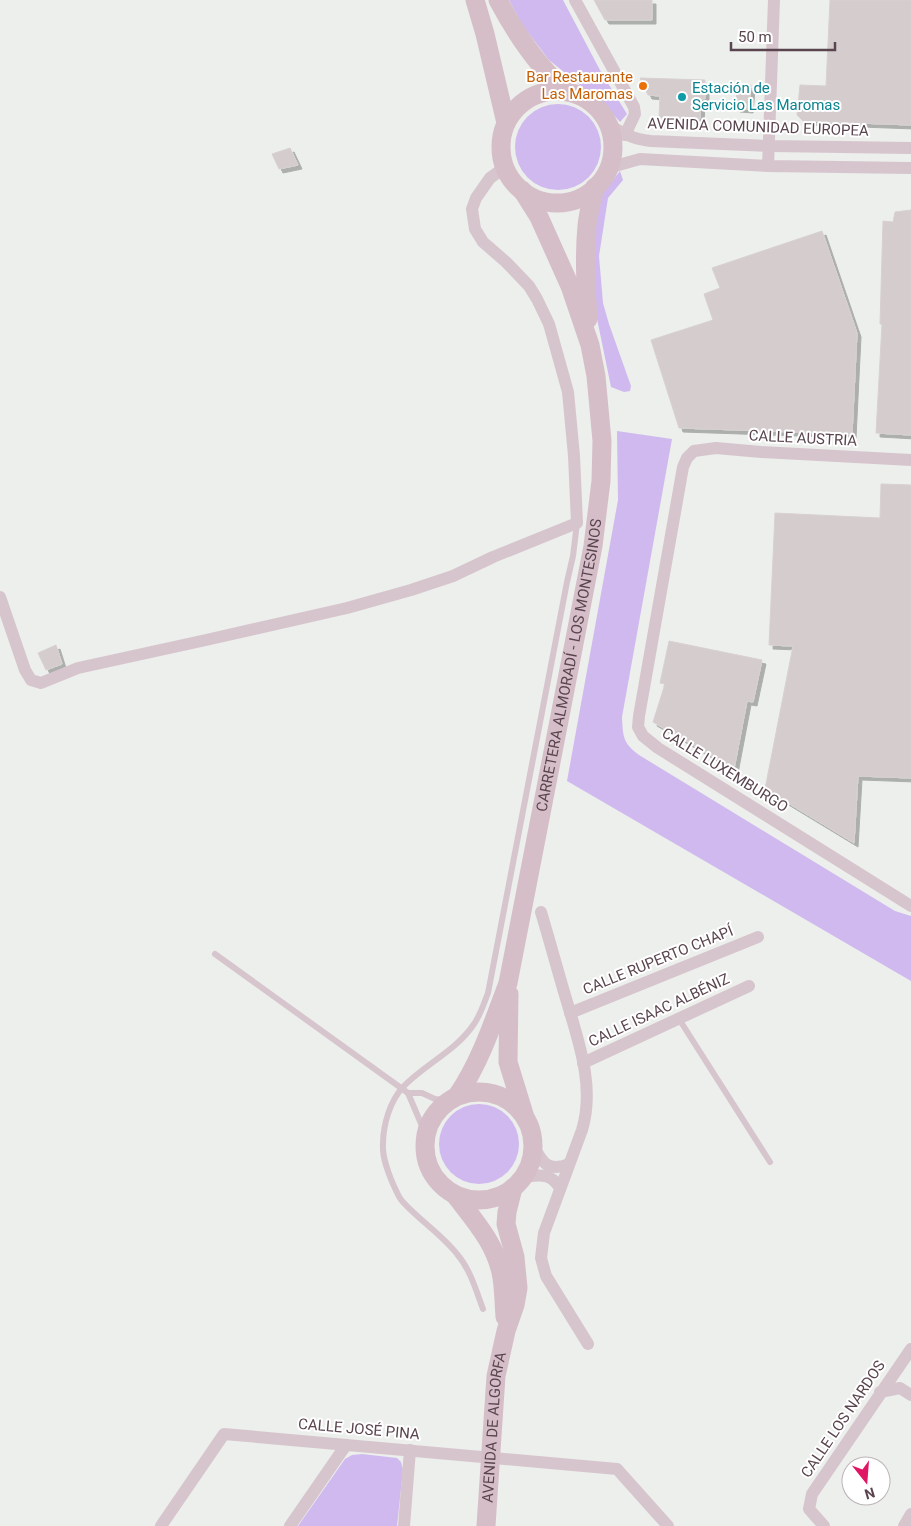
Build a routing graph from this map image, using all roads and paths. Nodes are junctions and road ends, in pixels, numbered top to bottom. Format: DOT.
graph roads {
  1 [pos="475,0"];
  2 [pos="498,0"];
  3 [pos="575,0"];
  4 [pos="774,0"];
  5 [pos="567,92"];
  6 [pos="506,123"];
  7 [pos="608,124"];
  8 [pos="625,135"];
  9 [pos="770,146"];
  10 [pos="911,148"];
  11 [pos="768,166"];
  12 [pos="504,168"];
  13 [pos="608,168"];
  14 [pos="911,168"];
  15 [pos="595,187"];
  16 [pos="522,190"];
  17 [pos="590,345"];
  18 [pos="694,451"];
  19 [pos="911,460"];
  20 [pos="577,524"];
  21 [pos="0,597"];
  22 [pos="911,906"];
  23 [pos="542,912"];
  24 [pos="758,937"];
  25 [pos="215,954"];
  26 [pos="508,983"];
  27 [pos="749,986"];
  28 [pos="570,1013"];
  29 [pos="678,1019"];
  30 [pos="583,1063"];
  31 [pos="402,1089"];
  32 [pos="408,1094"];
  33 [pos="453,1098"];
  34 [pos="524,1114"];
  35 [pos="426,1133"];
  36 [pos="534,1146"];
  37 [pos="770,1162"];
  38 [pos="570,1164"];
  39 [pos="518,1183"];
  40 [pos="560,1188"];
  41 [pos="455,1195"];
  42 [pos="483,1309"];
  43 [pos="506,1331"];
  44 [pos="588,1344"];
  45 [pos="911,1349"];
  46 [pos="880,1392"];
  47 [pos="911,1395"];
  48 [pos="346,1445"];
  49 [pos="410,1450"];
  50 [pos="490,1458"];
  51 [pos="911,1514"];
  52 [pos="161,1526"];
  53 [pos="290,1526"];
  54 [pos="404,1526"];
  55 [pos="486,1526"];
  56 [pos="668,1526"];
  57 [pos="824,1526"];
  58 [pos="904,1526"];
  1 -- 6 [label="main road"];
  2 -- 5 [label="main road"];
  3 -- 8 [label="street"];
  4 -- 9 [label="street"];
  5 -- 6 [label="main road"];
  5 -- 7 [label="main road"];
  6 -- 12 [label="main road"];
  7 -- 8 [label="street, AVENIDA COMUNIDAD EUROPEA"];
  7 -- 13 [label="main road"];
  8 -- 9 [label="street, AVENIDA COMUNIDAD EUROPEA"];
  9 -- 10 [label="street, AVENIDA COMUNIDAD EUROPEA"];
  9 -- 11 [label="street"];
  11 -- 13 [label="street"];
  11 -- 14 [label="street"];
  12 -- 16 [label="main road"];
  12 -- 20 [label="street"];
  13 -- 15 [label="main road"];
  15 -- 16 [label="main road"];
  15 -- 17 [label="main road, CARRETERA ALMORADÍ - LOS MONTESINOS"];
  16 -- 17 [label="main road, CARRETERA ALMORADÍ - LOS MONTESINOS"];
  17 -- 26 [label="main road, CARRETERA ALMORADÍ - LOS MONTESINOS"];
  18 -- 19 [label="street, CALLE AUSTRIA"];
  18 -- 22 [label="street, CALLE LUXEMBURGO"];
  20 -- 21 [label="street"];
  20 -- 31 [label="lane"];
  23 -- 28 [label="street"];
  24 -- 28 [label="street, CALLE RUPERTO CHAPÍ"];
  25 -- 31 [label="lane"];
  26 -- 33 [label="main road, CARRETERA ALMORADÍ - LOS MONTESINOS"];
  26 -- 34 [label="main road, CARRETERA ALMORADÍ - LOS MONTESINOS"];
  27 -- 29 [label="street, CALLE ISAAC ALBÉNIZ"];
  28 -- 30 [label="street"];
  29 -- 30 [label="street, CALLE ISAAC ALBÉNIZ"];
  29 -- 37 [label="lane"];
  30 -- 38 [label="street"];
  31 -- 32 [label="lane"];
  31 -- 42 [label="lane"];
  32 -- 33 [label="lane"];
  32 -- 35 [label="lane"];
  33 -- 34 [label="main road"];
  33 -- 35 [label="main road"];
  34 -- 36 [label="main road"];
  35 -- 41 [label="main road"];
  36 -- 38 [label="street"];
  36 -- 39 [label="main road"];
  38 -- 40 [label="street"];
  39 -- 40 [label="street"];
  39 -- 41 [label="main road"];
  39 -- 43 [label="main road, AVENIDA DE ALGORFA"];
  40 -- 44 [label="street"];
  41 -- 43 [label="main road, AVENIDA DE ALGORFA"];
  43 -- 50 [label="main road, AVENIDA DE ALGORFA"];
  45 -- 46 [label="street, CALLE LOS NARDOS"];
  46 -- 47 [label="street"];
  46 -- 57 [label="street, CALLE LOS NARDOS"];
  48 -- 49 [label="street, CALLE JOSÉ PINA"];
  48 -- 52 [label="street, CALLE JOSÉ PINA"];
  48 -- 53 [label="street"];
  49 -- 50 [label="street, CALLE JOSÉ PINA"];
  49 -- 54 [label="street"];
  50 -- 55 [label="main road, AVENIDA DE ALGORFA"];
  50 -- 56 [label="street, CALLE JOSÉ PINA"];
  51 -- 58 [label="street"];
}
